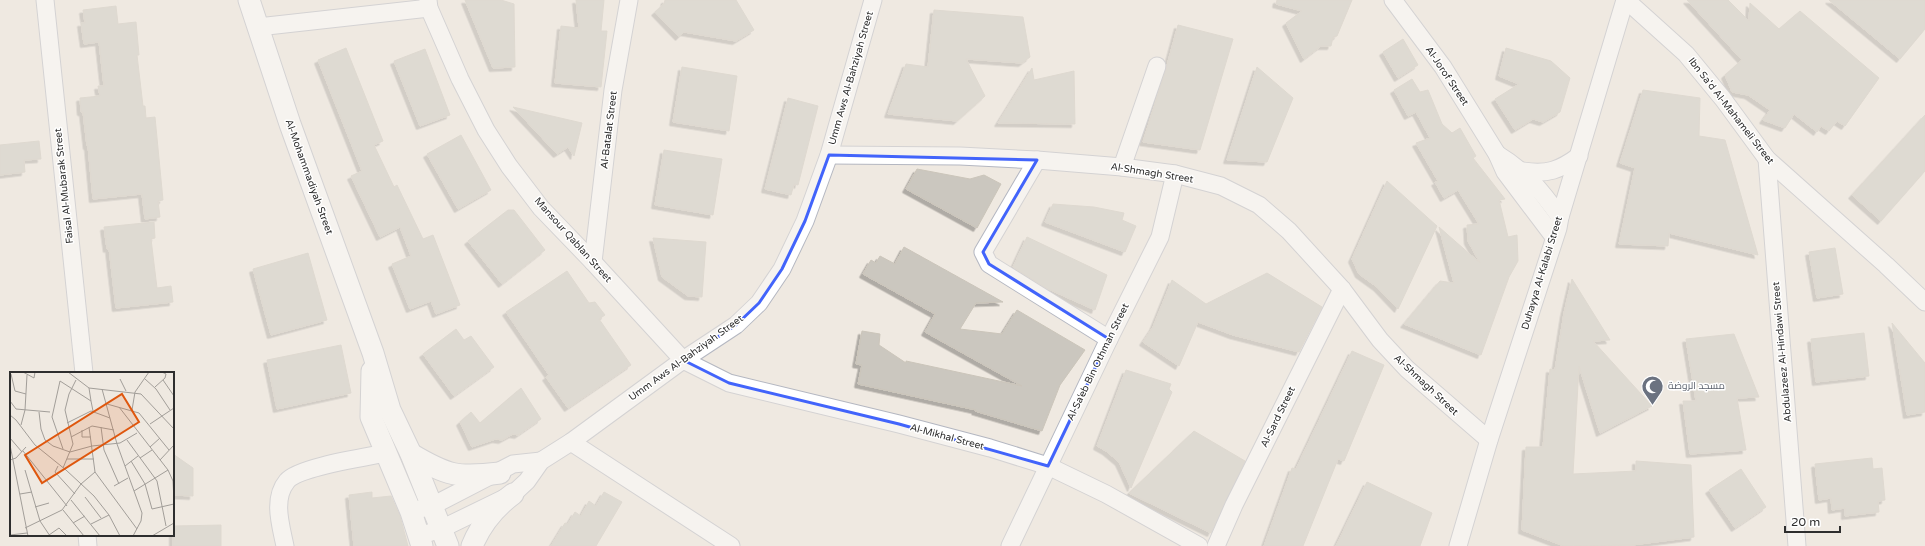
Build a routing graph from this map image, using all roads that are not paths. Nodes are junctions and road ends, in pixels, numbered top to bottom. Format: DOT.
graph roads {
  1 [pos="45,0"];
  2 [pos="249,0"];
  3 [pos="629,0"];
  4 [pos="873,0"];
  5 [pos="1393,0"];
  6 [pos="1626,0"];
  7 [pos="428,4"];
  8 [pos="258,27"];
  9 [pos="1157,66"];
  10 [pos="829,154"];
  11 [pos="1497,154"];
  12 [pos="1579,156"];
  13 [pos="1767,159"];
  14 [pos="1037,160"];
  15 [pos="1122,167"];
  16 [pos="1523,171"];
  17 [pos="1175,174"];
  18 [pos="1560,217"];
  19 [pos="1554,236"];
  20 [pos="593,262"];
  21 [pos="1342,289"];
  22 [pos="1925,302"];
  23 [pos="1109,339"];
  24 [pos="373,353"];
  25 [pos="683,360"];
  26 [pos="84,372"];
  27 [pos="1489,440"];
  28 [pos="571,442"];
  29 [pos="386,453"];
  30 [pos="411,454"];
  31 [pos="541,461"];
  32 [pos="1048,466"];
  33 [pos="500,472"];
  34 [pos="514,494"];
  35 [pos="432,506"];
  36 [pos="412,512"];
  37 [pos="87,536"];
  38 [pos="444,538"];
  39 [pos="421,541"];
  40 [pos="88,546"];
  41 [pos="285,546"];
  42 [pos="472,546"];
  43 [pos="731,546"];
  44 [pos="1010,546"];
  45 [pos="1199,546"];
  46 [pos="1216,546"];
  47 [pos="1458,546"];
  48 [pos="1797,546"];
  1 -- 26 [label="street, Faisal Al-Mubarak Street"];
  2 -- 8 [label="street, Al-Mohammadiyah Street"];
  3 -- 20 [label="street, Al-Batalat Street"];
  4 -- 10 [label="street, Umm Aws Al-Bahziyah Street"];
  5 -- 11 [label="street, Al-Jorof Street"];
  6 -- 12 [label="street, Duhayya Al-Kalabi Street"];
  6 -- 13 [label="street, Ibn Sa'd Al-Mahameli Street"];
  7 -- 8 [label="street"];
  7 -- 20 [label="street, Mansour Qablan Street"];
  8 -- 24 [label="street, Al-Mohammadiyah Street"];
  9 -- 15 [label="street"];
  10 -- 14 [label="street, Al-Shmagh Street"];
  10 -- 25 [label="street, Umm Aws Al-Bahziyah Street"];
  11 -- 16 [label="street"];
  11 -- 19 [label="street, Al-Jorof Street"];
  12 -- 16 [label="street"];
  12 -- 18 [label="street, Duhayya Al-Kalabi Street"];
  13 -- 22 [label="street, Ibn Sa'd Al-Mahameli Street"];
  13 -- 48 [label="street, Abdulazeez Al-Hindawi Street"];
  14 -- 15 [label="street, Al-Shmagh Street"];
  14 -- 23 [label="street"];
  15 -- 17 [label="street, Al-Shmagh Street"];
  16 -- 18 [label="street"];
  17 -- 21 [label="street, Al-Shmagh Street"];
  17 -- 23 [label="street, Al-Sa‘eb Bin Othman Street"];
  18 -- 19 [label="street, Duhayya Al-Kalabi Street"];
  19 -- 27 [label="street, Duhayya Al-Kalabi Street"];
  20 -- 25 [label="street, Mansour Qablan Street"];
  21 -- 27 [label="street, Al-Shmagh Street"];
  21 -- 46 [label="street, Al-Sard Street"];
  23 -- 32 [label="street, Al-Sa‘eb Bin Othman Street"];
  24 -- 29 [label="street, Al-Mohammadiyah Street"];
  24 -- 30 [label="street, Al-Mohammadiyah Street"];
  25 -- 28 [label="street, Umm Aws Al-Bahziyah Street"];
  25 -- 32 [label="street, Al-Mikhal Street"];
  27 -- 47 [label="street, Duhayya Al-Kalabi Street"];
  28 -- 31 [label="street, Umm Aws Al-Bahziyah Street"];
  28 -- 43 [label="street"];
  29 -- 36 [label="street, Al-Mohammadiyah Street"];
  29 -- 41 [label="street"];
  30 -- 33 [label="street"];
  30 -- 35 [label="street, Al-Mohammadiyah Street"];
  31 -- 33 [label="street, Umm Aws Al-Bahziyah Street"];
  31 -- 34 [label="street, Umm Aws Al-Bahziyah Street"];
  32 -- 44 [label="street, Al-Sa‘eb Bin Othman Street"];
  32 -- 45 [label="street, Al-Mikhal Street"];
  33 -- 35 [label="street, Umm Aws Al-Bahziyah Street"];
  34 -- 38 [label="street, Umm Aws Al-Bahziyah Street"];
  34 -- 42 [label="street"];
  35 -- 36 [label="street, Umm Aws Al-Bahziyah Street"];
  35 -- 38 [label="street, Al-Mohammadiyah Street"];
  36 -- 39 [label="street, Al-Mohammadiyah Street"];
  37 -- 40 [label="street"];
  38 -- 39 [label="street, Umm Aws Al-Bahziyah Street"];
}
